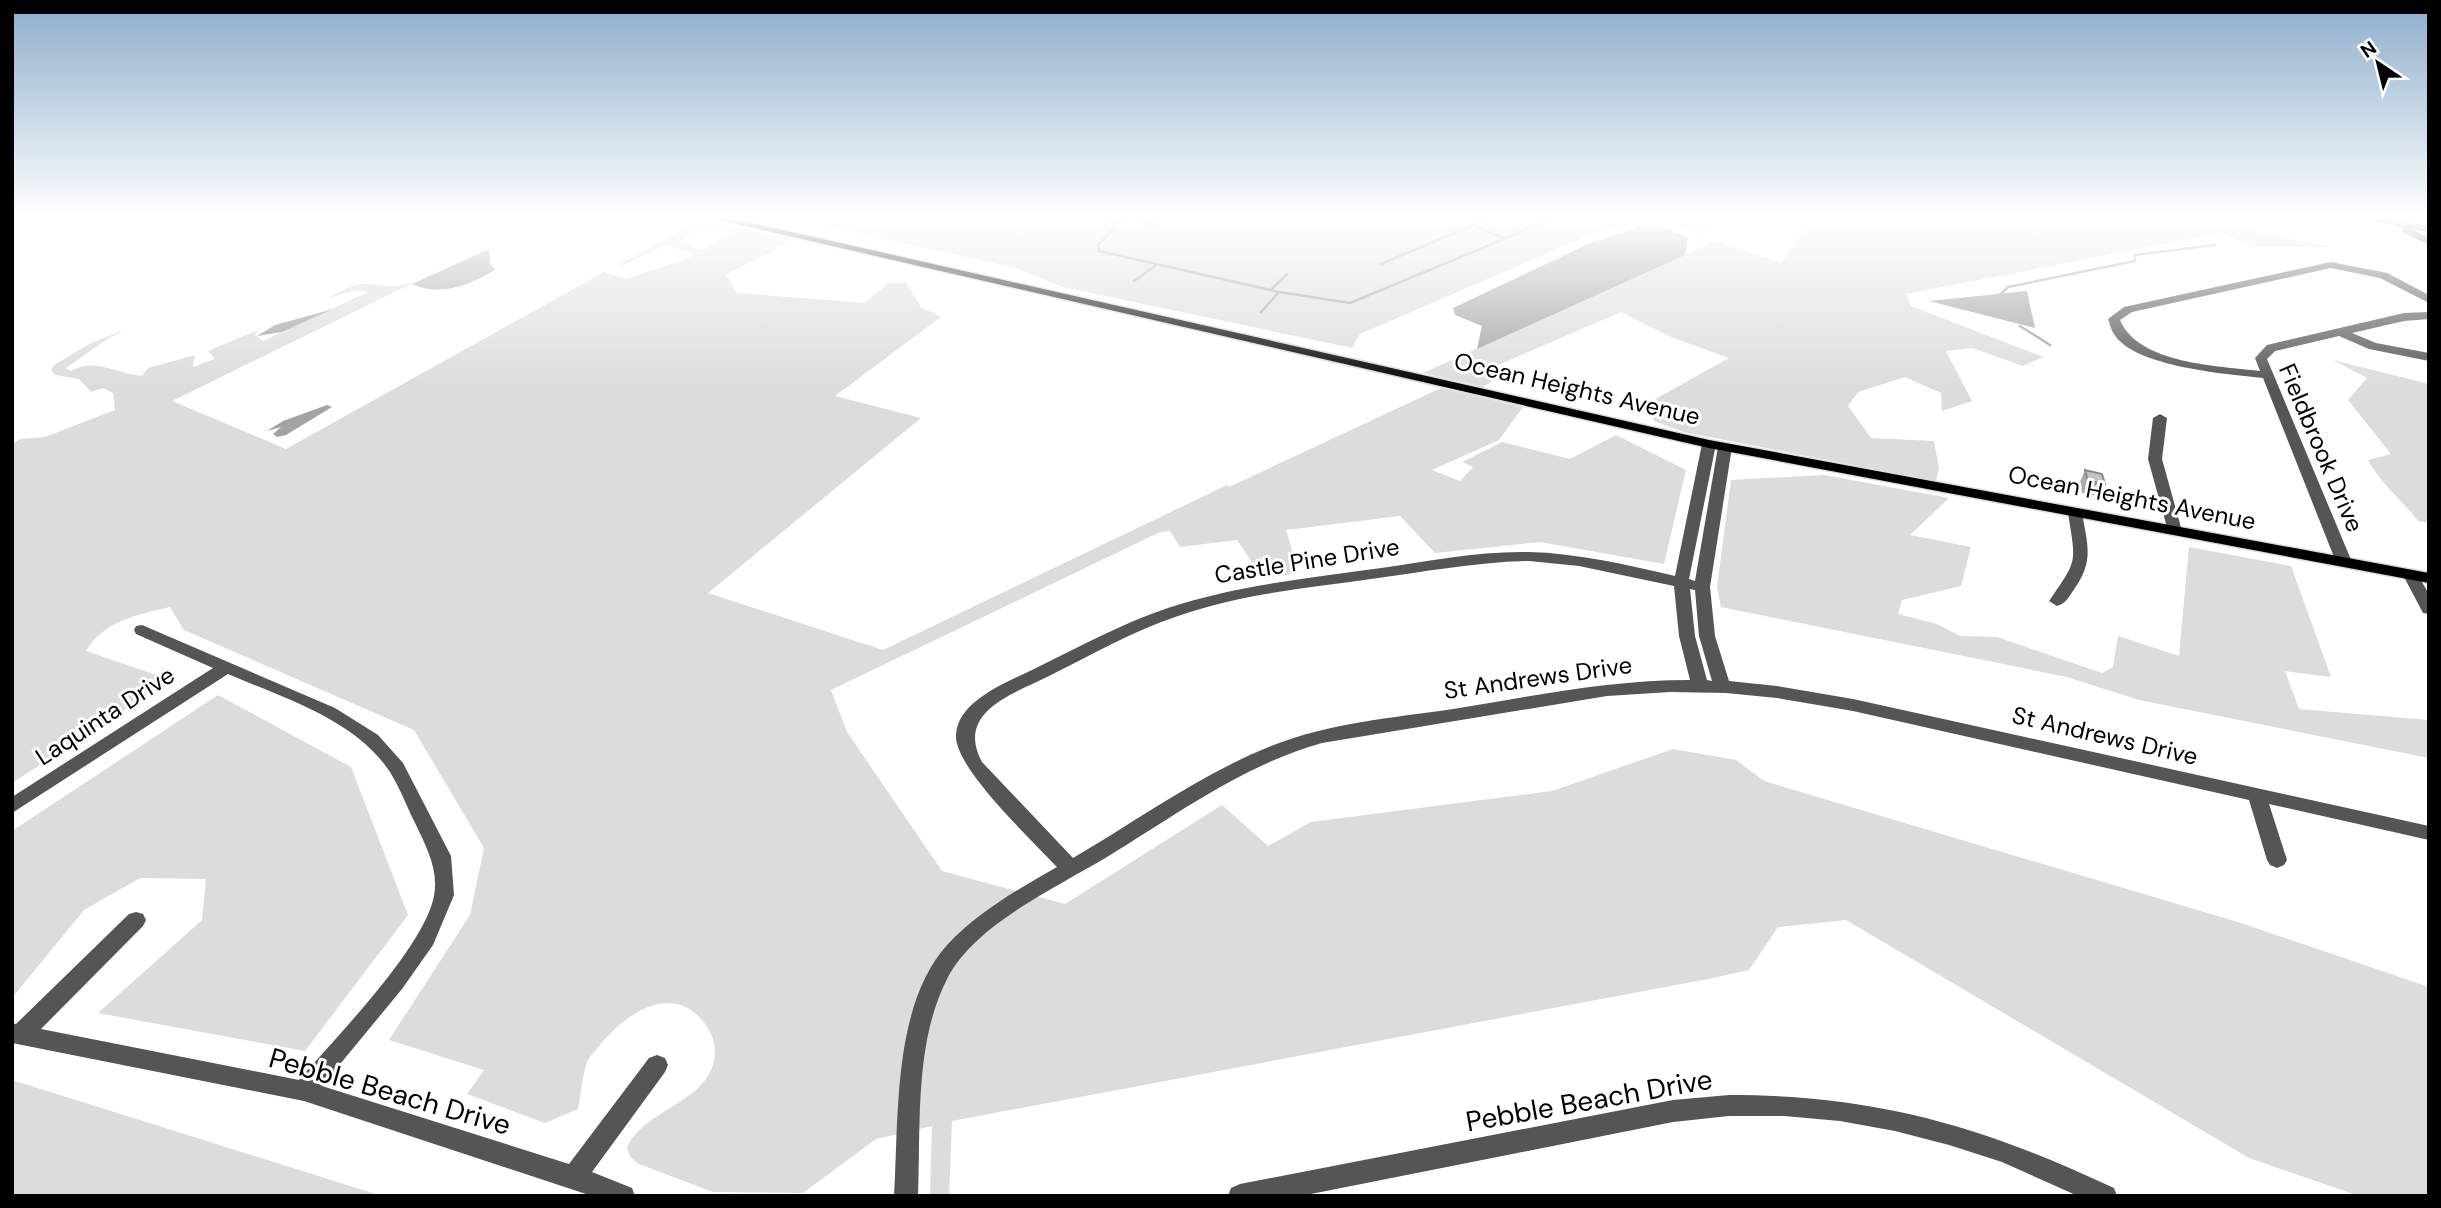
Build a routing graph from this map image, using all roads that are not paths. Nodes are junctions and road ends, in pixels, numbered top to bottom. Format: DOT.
graph roads {
  1 [pos="968,275"];
  2 [pos="2282,275"];
  3 [pos="2384,275"];
  4 [pos="2429,300"];
  5 [pos="2429,315"];
  6 [pos="2341,332"];
  7 [pos="2429,357"];
  8 [pos="2266,375"];
  9 [pos="2160,418"];
  10 [pos="1717,446"];
  11 [pos="2075,513"];
  12 [pos="2175,531"];
  13 [pos="2344,562"];
  14 [pos="2410,575"];
  15 [pos="2429,578"];
  16 [pos="1681,582"];
  17 [pos="1702,587"];
  18 [pos="2057,601"];
  19 [pos="2429,609"];
  20 [pos="142,630"];
  21 [pos="225,668"];
  22 [pos="1700,686"];
  23 [pos="1723,688"];
  24 [pos="2257,795"];
  25 [pos="12,806"];
  26 [pos="2429,833"];
  27 [pos="2277,860"];
  28 [pos="1071,869"];
  29 [pos="136,920"];
  30 [pos="16,1034"];
  31 [pos="657,1065"];
  32 [pos="304,1091"];
  33 [pos="574,1177"];
  34 [pos="624,1196"];
  35 [pos="906,1196"];
  36 [pos="1240,1196"];
  37 [pos="2105,1196"];
  1 -- 10 [label="main road, Ocean Heights Avenue"];
  2 -- 8 [label="street"];
  3 -- 4 [label="street"];
  5 -- 6 [label="street, Fieldbrook Drive"];
  6 -- 7 [label="street"];
  6 -- 8 [label="street, Fieldbrook Drive"];
  8 -- 13 [label="street, Fieldbrook Drive"];
  9 -- 12 [label="street"];
  10 -- 11 [label="main road, Ocean Heights Avenue"];
  10 -- 16 [label="street"];
  10 -- 17 [label="street"];
  11 -- 12 [label="main road, Ocean Heights Avenue"];
  11 -- 18 [label="street"];
  12 -- 13 [label="main road, Ocean Heights Avenue"];
  13 -- 14 [label="main road, Ocean Heights Avenue"];
  14 -- 15 [label="main road, Ocean Heights Avenue"];
  14 -- 19 [label="street"];
  16 -- 17 [label="street, Castle Pine Drive"];
  16 -- 22 [label="street"];
  16 -- 28 [label="street, Castle Pine Drive"];
  17 -- 23 [label="street"];
  20 -- 21 [label="street"];
  21 -- 25 [label="street, Laquinta Drive"];
  21 -- 32 [label="street"];
  22 -- 23 [label="street, St Andrews Drive"];
  22 -- 28 [label="street, St Andrews Drive"];
  23 -- 24 [label="street, St Andrews Drive"];
  24 -- 26 [label="street, St Andrews Drive"];
  24 -- 27 [label="street"];
  28 -- 35 [label="street, St Andrews Drive"];
  29 -- 30 [label="street"];
  30 -- 32 [label="street, Pebble Beach Drive"];
  31 -- 33 [label="street"];
  32 -- 33 [label="street, Pebble Beach Drive"];
  33 -- 34 [label="street, Pebble Beach Drive"];
  36 -- 37 [label="street, Pebble Beach Drive"];
}
